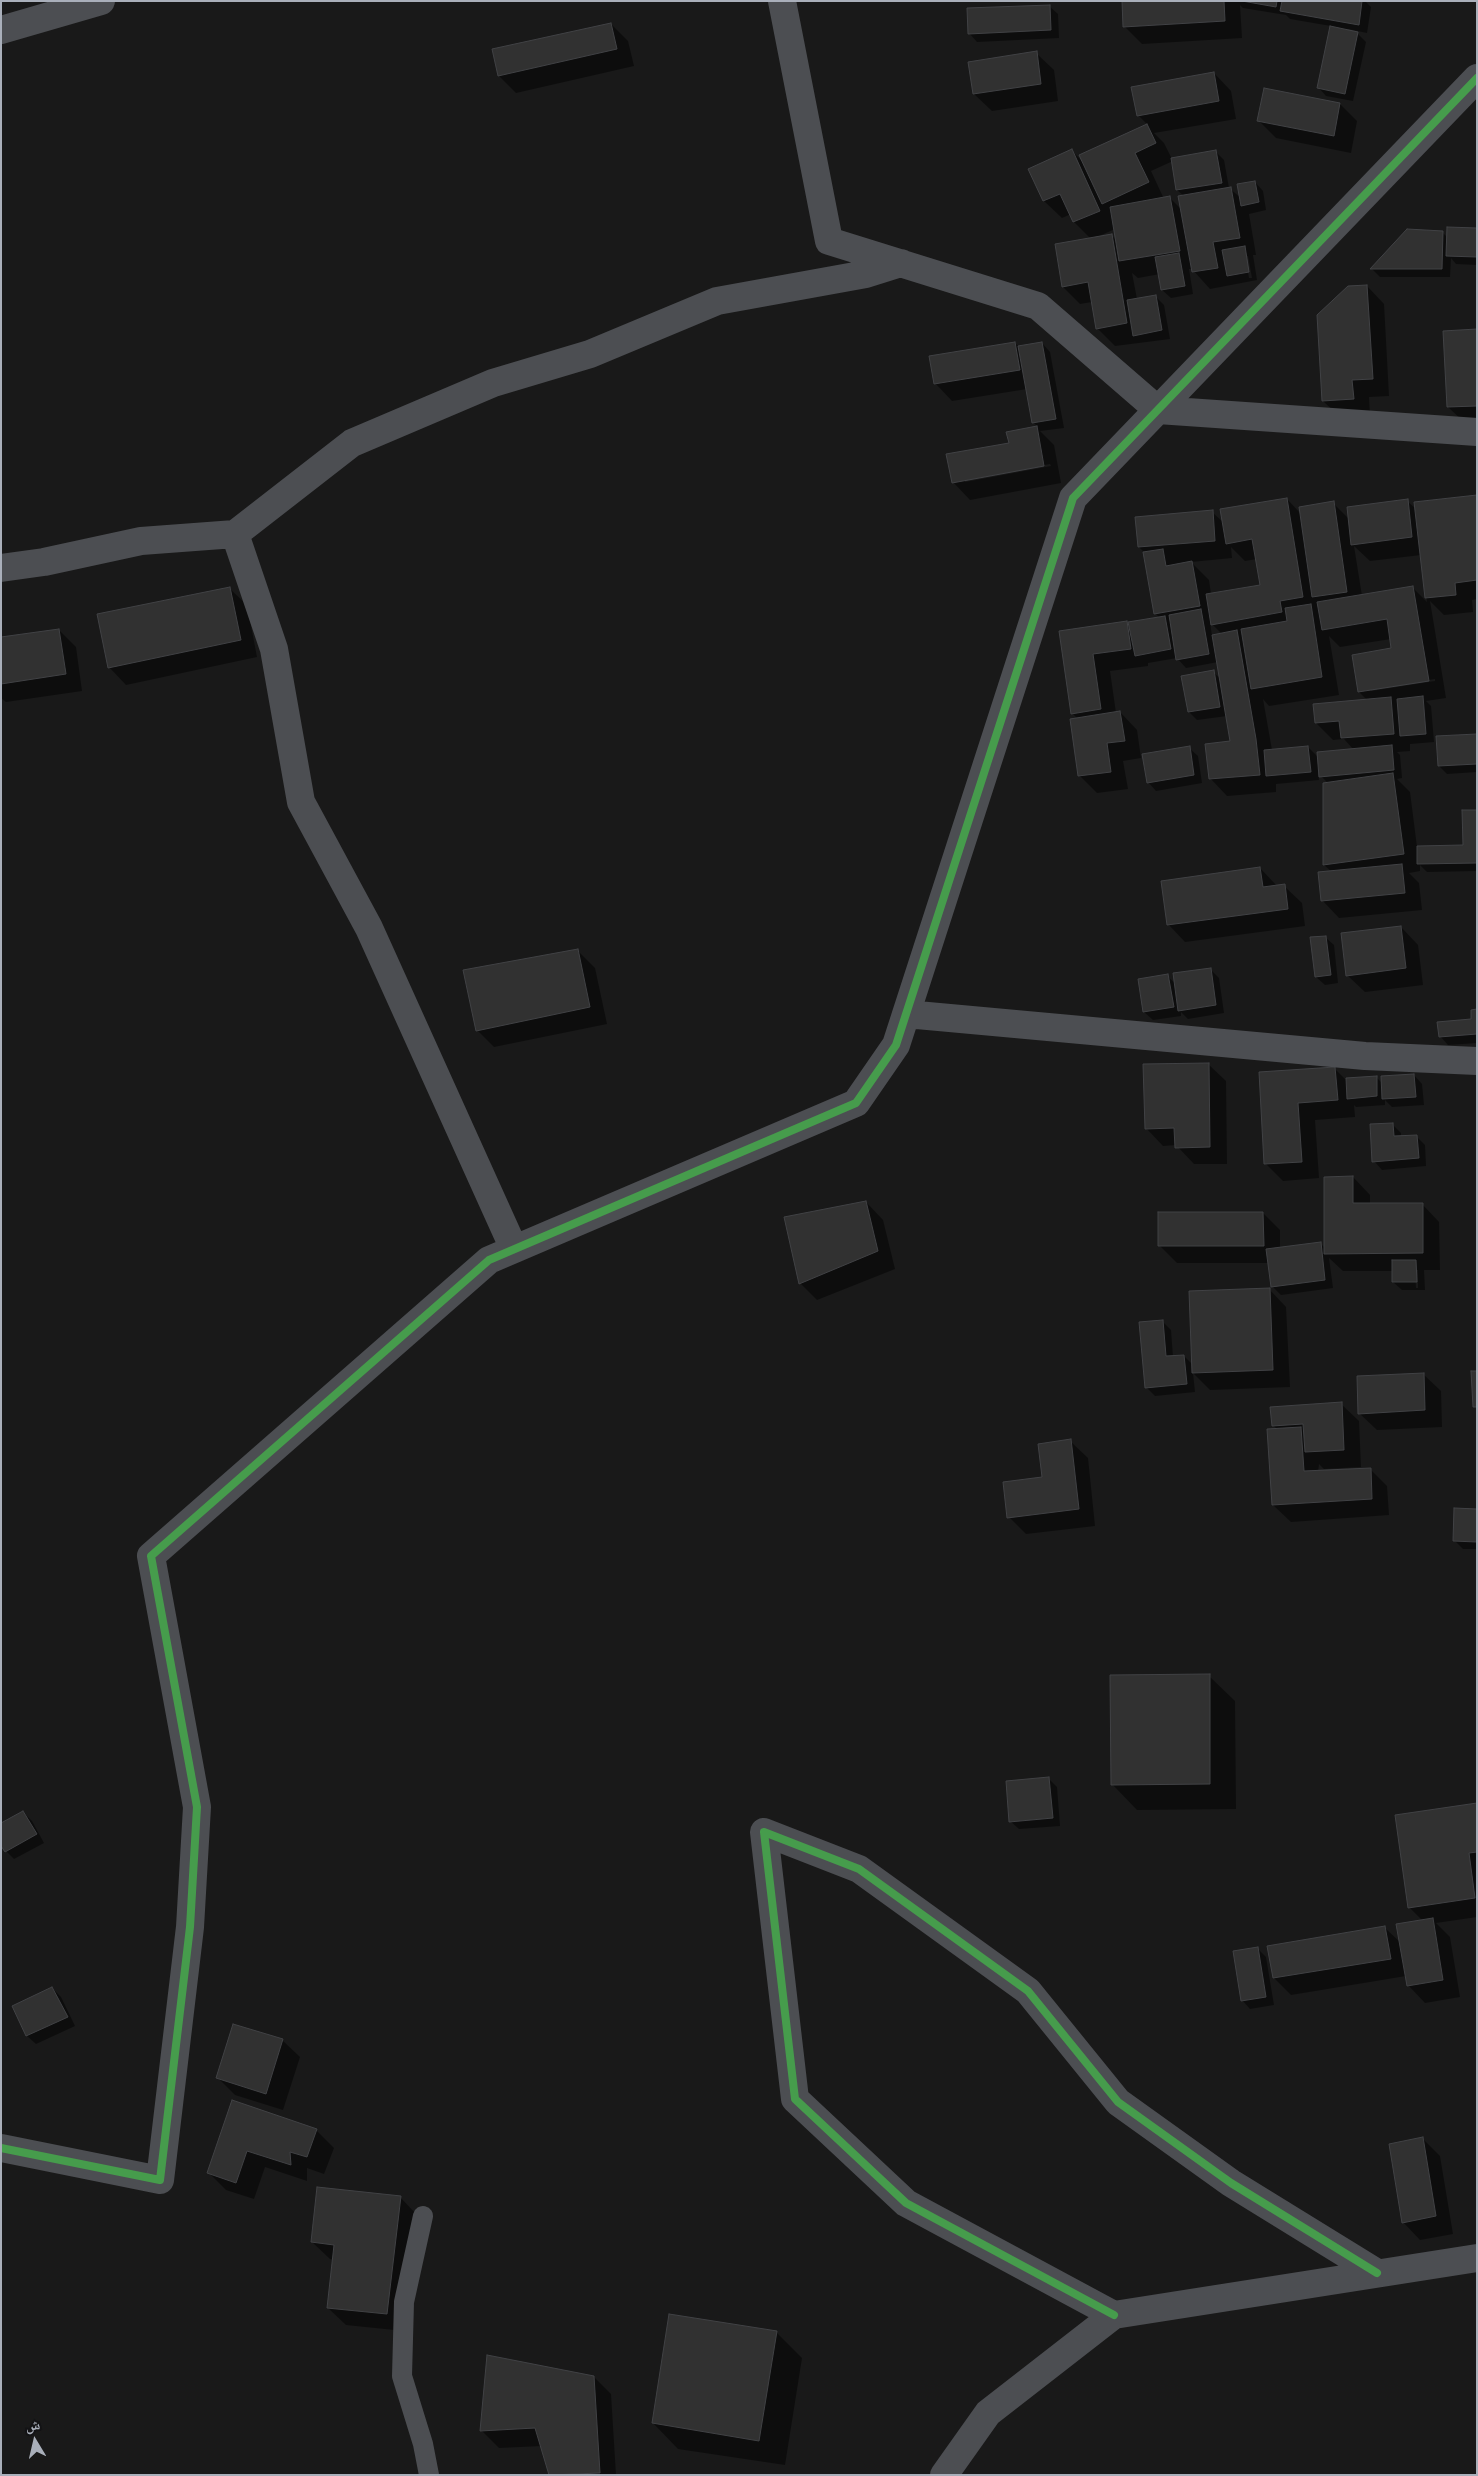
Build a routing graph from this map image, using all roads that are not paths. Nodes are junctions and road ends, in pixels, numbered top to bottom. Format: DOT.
graph roads {
  1 [pos="101,1"];
  2 [pos="782,1"];
  3 [pos="1,30"];
  4 [pos="1477,78"];
  5 [pos="901,263"];
  6 [pos="1158,410"];
  7 [pos="1477,432"];
  8 [pos="235,534"];
  9 [pos="1,568"];
  10 [pos="906,1014"];
  11 [pos="1477,1061"];
  12 [pos="514,1249"];
  13 [pos="1,2148"];
  14 [pos="423,2216"];
  15 [pos="1477,2258"];
  16 [pos="1377,2273"];
  17 [pos="1114,2315"];
  18 [pos="429,2475"];
  19 [pos="944,2475"];
  1 -- 3 [label="street"];
  2 -- 5 [label="street"];
  4 -- 6 [label="street"];
  5 -- 6 [label="street"];
  5 -- 8 [label="street"];
  6 -- 7 [label="street"];
  6 -- 10 [label="street"];
  8 -- 9 [label="street"];
  8 -- 12 [label="street"];
  10 -- 11 [label="street"];
  10 -- 12 [label="street"];
  12 -- 13 [label="street"];
  14 -- 18 [label="lane"];
  15 -- 16 [label="street"];
  16 -- 17 [label="street"];
  16 -- 17 [label="street"];
  17 -- 19 [label="street"];
}
